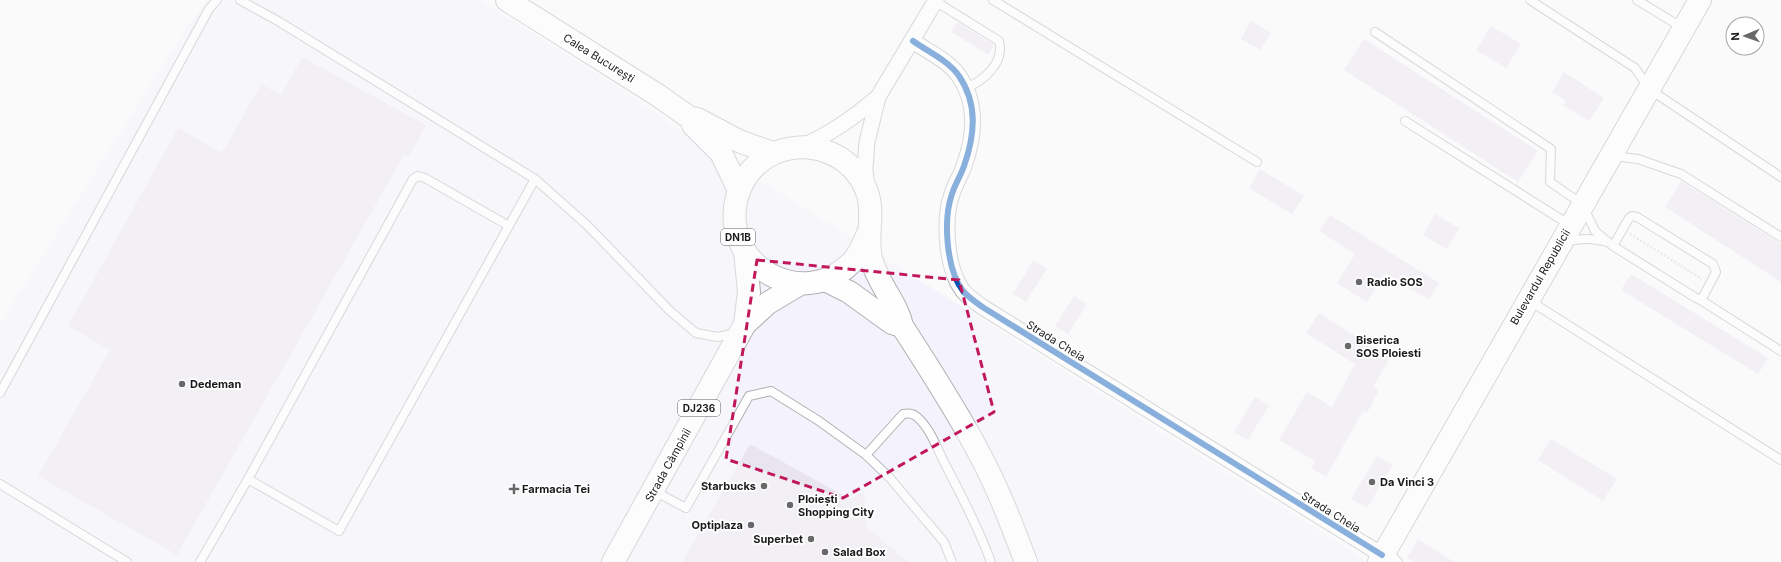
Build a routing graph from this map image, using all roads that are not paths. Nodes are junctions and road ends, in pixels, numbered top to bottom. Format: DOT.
graph roads {
  1 [pos="217,0"];
  2 [pos="240,0"];
  3 [pos="507,0"];
  4 [pos="993,0"];
  5 [pos="1530,0"];
  6 [pos="1638,0"];
  7 [pos="1700,0"];
  8 [pos="936,1"];
  9 [pos="1684,28"];
  10 [pos="1375,32"];
  11 [pos="913,40"];
  12 [pos="966,88"];
  13 [pos="1649,89"];
  14 [pos="878,97"];
  15 [pos="690,118"];
  16 [pos="1405,121"];
  17 [pos="802,146"];
  18 [pos="773,153"];
  19 [pos="1610,156"];
  20 [pos="1257,162"];
  21 [pos="1781,177"];
  22 [pos="535,179"];
  23 [pos="739,190"];
  24 [pos="868,195"];
  25 [pos="1582,204"];
  26 [pos="1570,225"];
  27 [pos="509,226"];
  28 [pos="868,233"];
  29 [pos="1781,237"];
  30 [pos="1559,244"];
  31 [pos="1610,244"];
  32 [pos="744,251"];
  33 [pos="825,280"];
  34 [pos="800,284"];
  35 [pos="1528,299"];
  36 [pos="1699,299"];
  37 [pos="902,326"];
  38 [pos="743,328"];
  39 [pos="1781,351"];
  40 [pos="0,393"];
  41 [pos="866,455"];
  42 [pos="1781,460"];
  43 [pos="248,479"];
  44 [pos="0,484"];
  45 [pos="653,491"];
  46 [pos="1384,558"];
  47 [pos="127,562"];
  48 [pos="200,562"];
  49 [pos="613,562"];
  50 [pos="952,562"];
  51 [pos="991,562"];
  52 [pos="1026,562"];
  1 -- 40 [label="lane"];
  2 -- 22 [label="lane"];
  3 -- 15 [label="main road, Calea București"];
  4 -- 20 [label="lane"];
  5 -- 13 [label="lane"];
  6 -- 9 [label="lane"];
  7 -- 9 [label="main road, Bulevardul Republicii"];
  8 -- 11 [label="street"];
  8 -- 12 [label="lane"];
  9 -- 13 [label="main road, Bulevardul Republicii"];
  10 -- 25 [label="lane"];
  11 -- 12 [label="street, Strada Cheia"];
  11 -- 14 [label="street"];
  12 -- 46 [label="street, Strada Cheia"];
  13 -- 19 [label="main road, Bulevardul Republicii"];
  13 -- 21 [label="lane"];
  14 -- 17 [label="street"];
  14 -- 24 [label="street"];
  15 -- 18 [label="main road"];
  15 -- 23 [label="main road"];
  16 -- 26 [label="lane"];
  17 -- 18 [label="main road, DN1B"];
  17 -- 24 [label="main road, DN1B"];
  18 -- 23 [label="main road, DN1B"];
  19 -- 25 [label="main road, Bulevardul Republicii"];
  19 -- 29 [label="lane"];
  22 -- 27 [label="lane"];
  22 -- 38 [label="lane"];
  23 -- 32 [label="main road, DN1B"];
  24 -- 28 [label="main road, DN1B"];
  25 -- 26 [label="main road, Bulevardul Republicii"];
  25 -- 31 [label="lane"];
  26 -- 30 [label="main road, Bulevardul Republicii"];
  27 -- 43 [label="lane"];
  27 -- 43 [label="lane"];
  28 -- 33 [label="main road, DN1B"];
  28 -- 37 [label="main road, DN1B"];
  30 -- 31 [label="lane"];
  30 -- 35 [label="main road, Bulevardul Republicii"];
  31 -- 36 [label="lane"];
  31 -- 36 [label="lane"];
  32 -- 34 [label="main road, DN1B"];
  32 -- 38 [label="main road, DJ236"];
  33 -- 34 [label="main road, DN1B"];
  33 -- 37 [label="main road"];
  34 -- 38 [label="main road, DJ236"];
  35 -- 42 [label="lane"];
  35 -- 46 [label="main road, Bulevardul Republicii"];
  36 -- 39 [label="lane"];
  37 -- 52 [label="main road, DN1B"];
  38 -- 45 [label="main road, Strada Câmpinii / DJ236"];
  41 -- 45 [label="lane"];
  41 -- 50 [label="lane"];
  41 -- 51 [label="lane"];
  43 -- 48 [label="lane"];
  44 -- 47 [label="lane"];
  45 -- 49 [label="main road, Strada Câmpinii / DJ236"];
}
